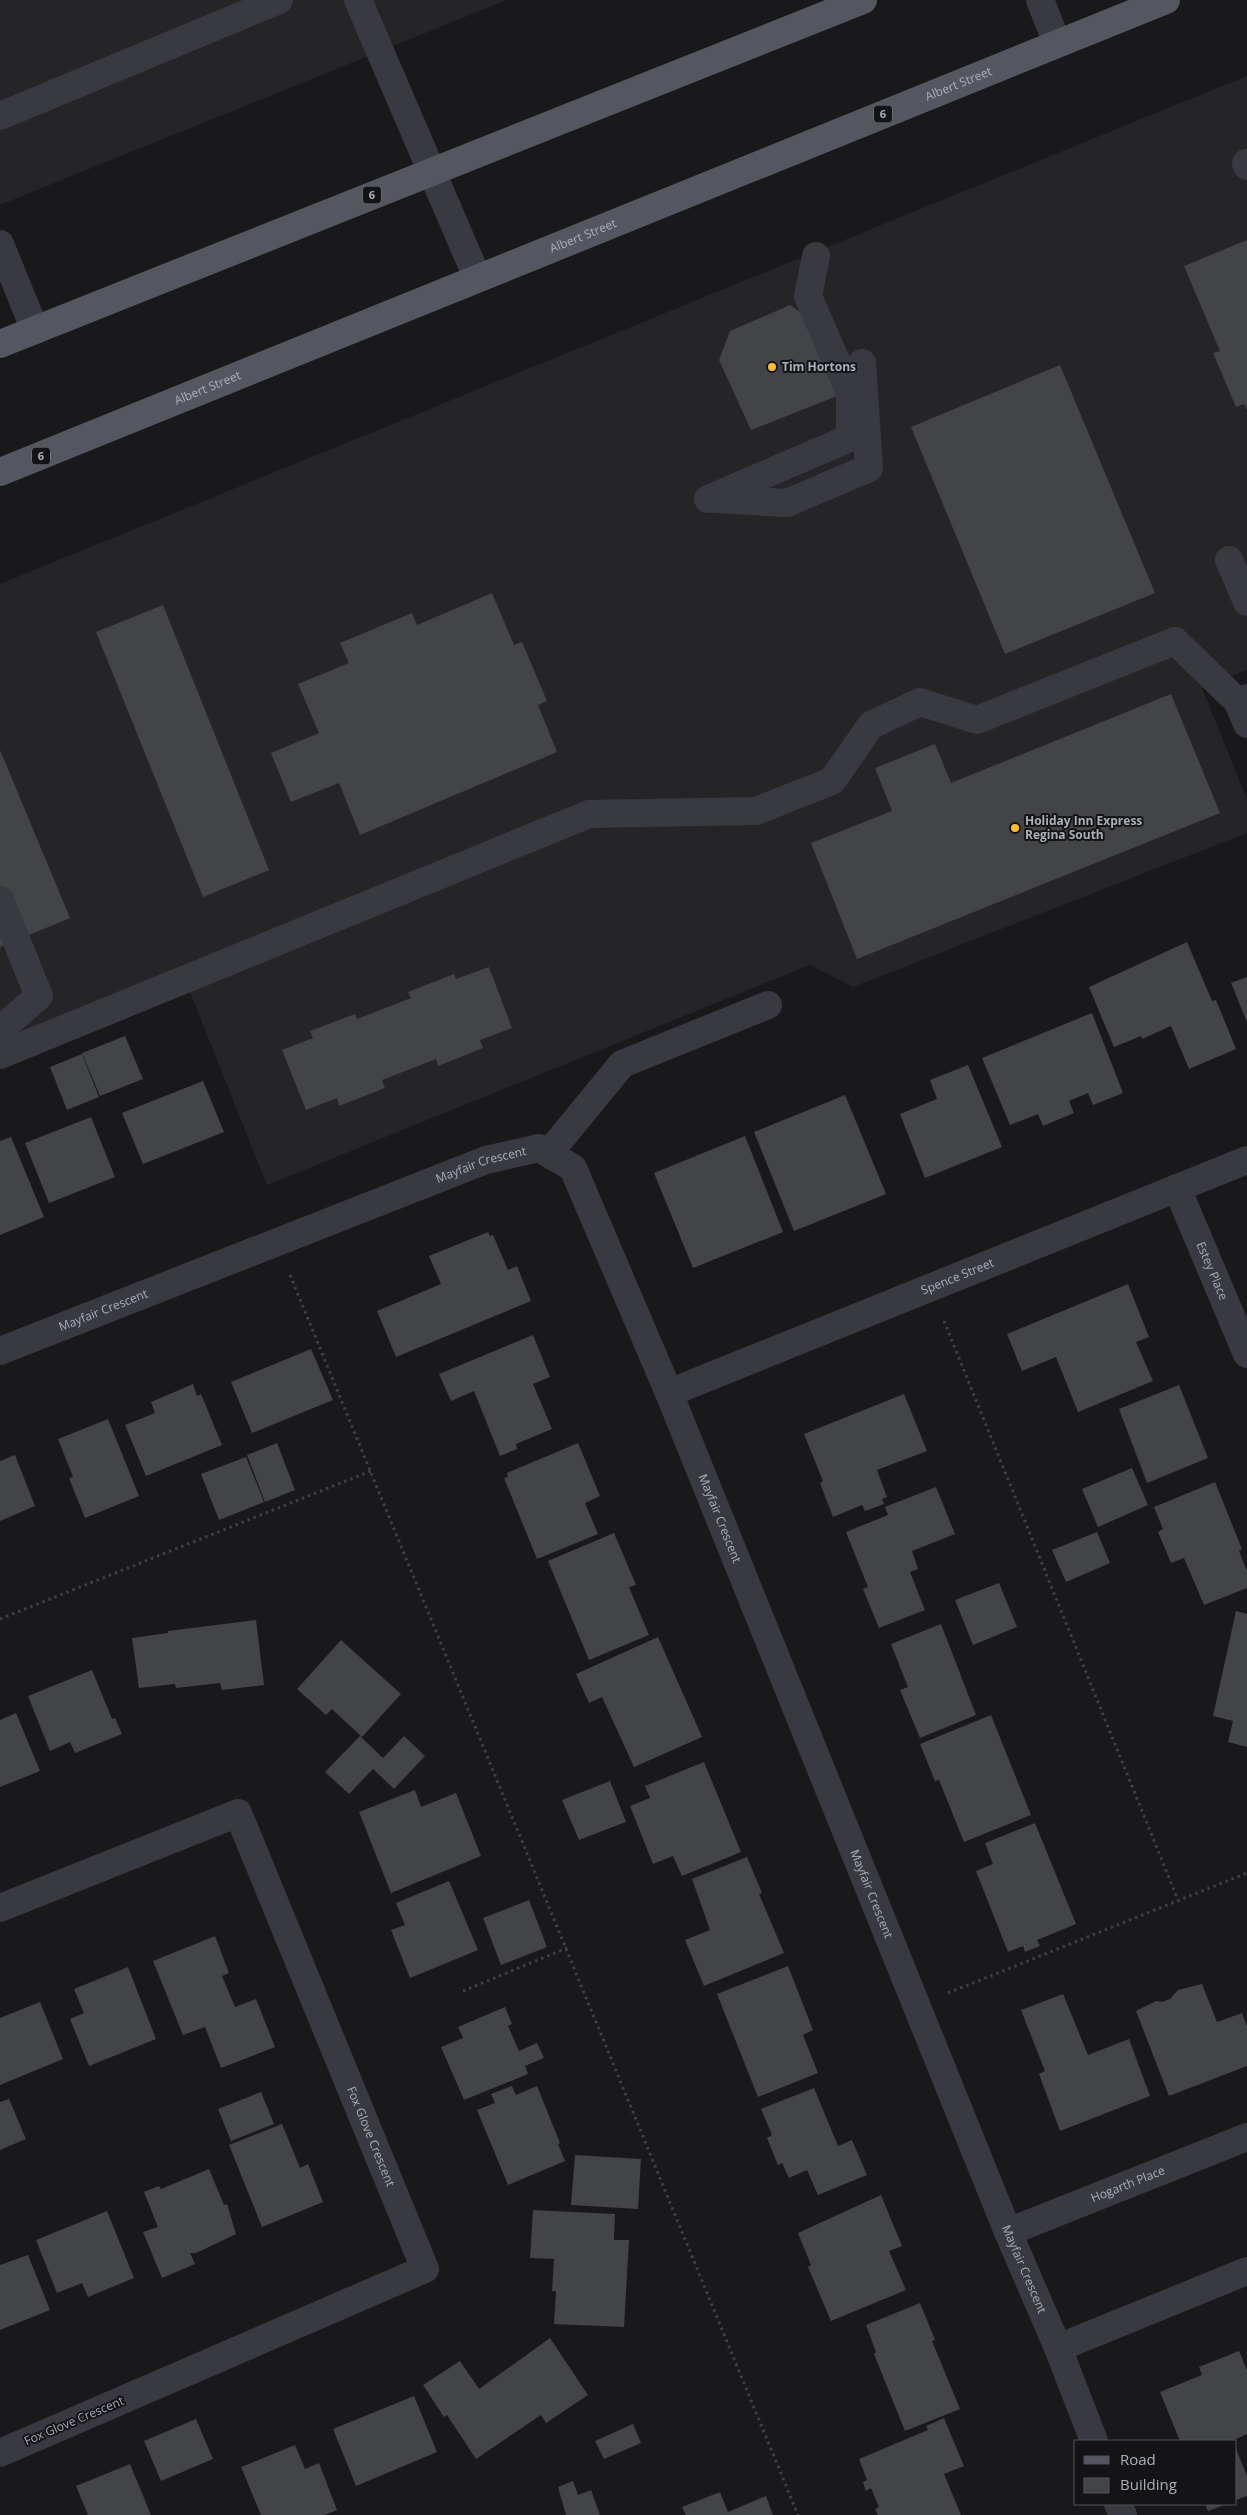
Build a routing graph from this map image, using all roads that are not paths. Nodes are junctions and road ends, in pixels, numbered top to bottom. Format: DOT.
graph roads {
  1 [pos="280,0"];
  2 [pos="358,0"];
  3 [pos="863,0"];
  4 [pos="1040,0"];
  5 [pos="1166,0"];
  6 [pos="1057,43"];
  7 [pos="0,116"];
  8 [pos="432,171"];
  9 [pos="0,244"];
  10 [pos="816,256"];
  11 [pos="477,278"];
  12 [pos="35,330"];
  13 [pos="0,344"];
  14 [pos="862,363"];
  15 [pos="0,472"];
  16 [pos="1229,560"];
  17 [pos="1247,602"];
  18 [pos="1244,708"];
  19 [pos="0,900"];
  20 [pos="768,1005"];
  21 [pos="0,1030"];
  22 [pos="0,1054"];
  23 [pos="548,1153"];
  24 [pos="1247,1160"];
  25 [pos="1177,1188"];
  26 [pos="0,1351"];
  27 [pos="1247,1354"];
  28 [pos="669,1393"];
  29 [pos="0,1908"];
  30 [pos="1247,2136"];
  31 [pos="1008,2232"];
  32 [pos="1247,2271"];
  33 [pos="1058,2348"];
  34 [pos="1094,2440"];
  35 [pos="0,2453"];
  1 -- 7 [label="street"];
  2 -- 8 [label="street"];
  3 -- 8 [label="main road, 6"];
  4 -- 6 [label="street"];
  5 -- 6 [label="main road, Albert Street / 6"];
  6 -- 11 [label="main road, Albert Street / 6"];
  8 -- 11 [label="street"];
  8 -- 12 [label="main road, 6"];
  9 -- 12 [label="street"];
  10 -- 14 [label="street"];
  11 -- 15 [label="main road, Albert Street / 6"];
  12 -- 13 [label="main road, 6"];
  16 -- 17 [label="street"];
  18 -- 22 [label="street"];
  19 -- 21 [label="street"];
  20 -- 23 [label="street"];
  23 -- 26 [label="street, Mayfair Crescent"];
  23 -- 28 [label="street, Mayfair Crescent"];
  24 -- 25 [label="street, Spence Street"];
  25 -- 27 [label="street, Estey Place"];
  25 -- 28 [label="street, Spence Street"];
  28 -- 31 [label="street, Mayfair Crescent"];
  29 -- 35 [label="street, Fox Glove Crescent"];
  30 -- 31 [label="street, Hogarth Place"];
  31 -- 33 [label="street, Mayfair Crescent"];
  32 -- 33 [label="street"];
  33 -- 34 [label="street, Mayfair Crescent"];
}
